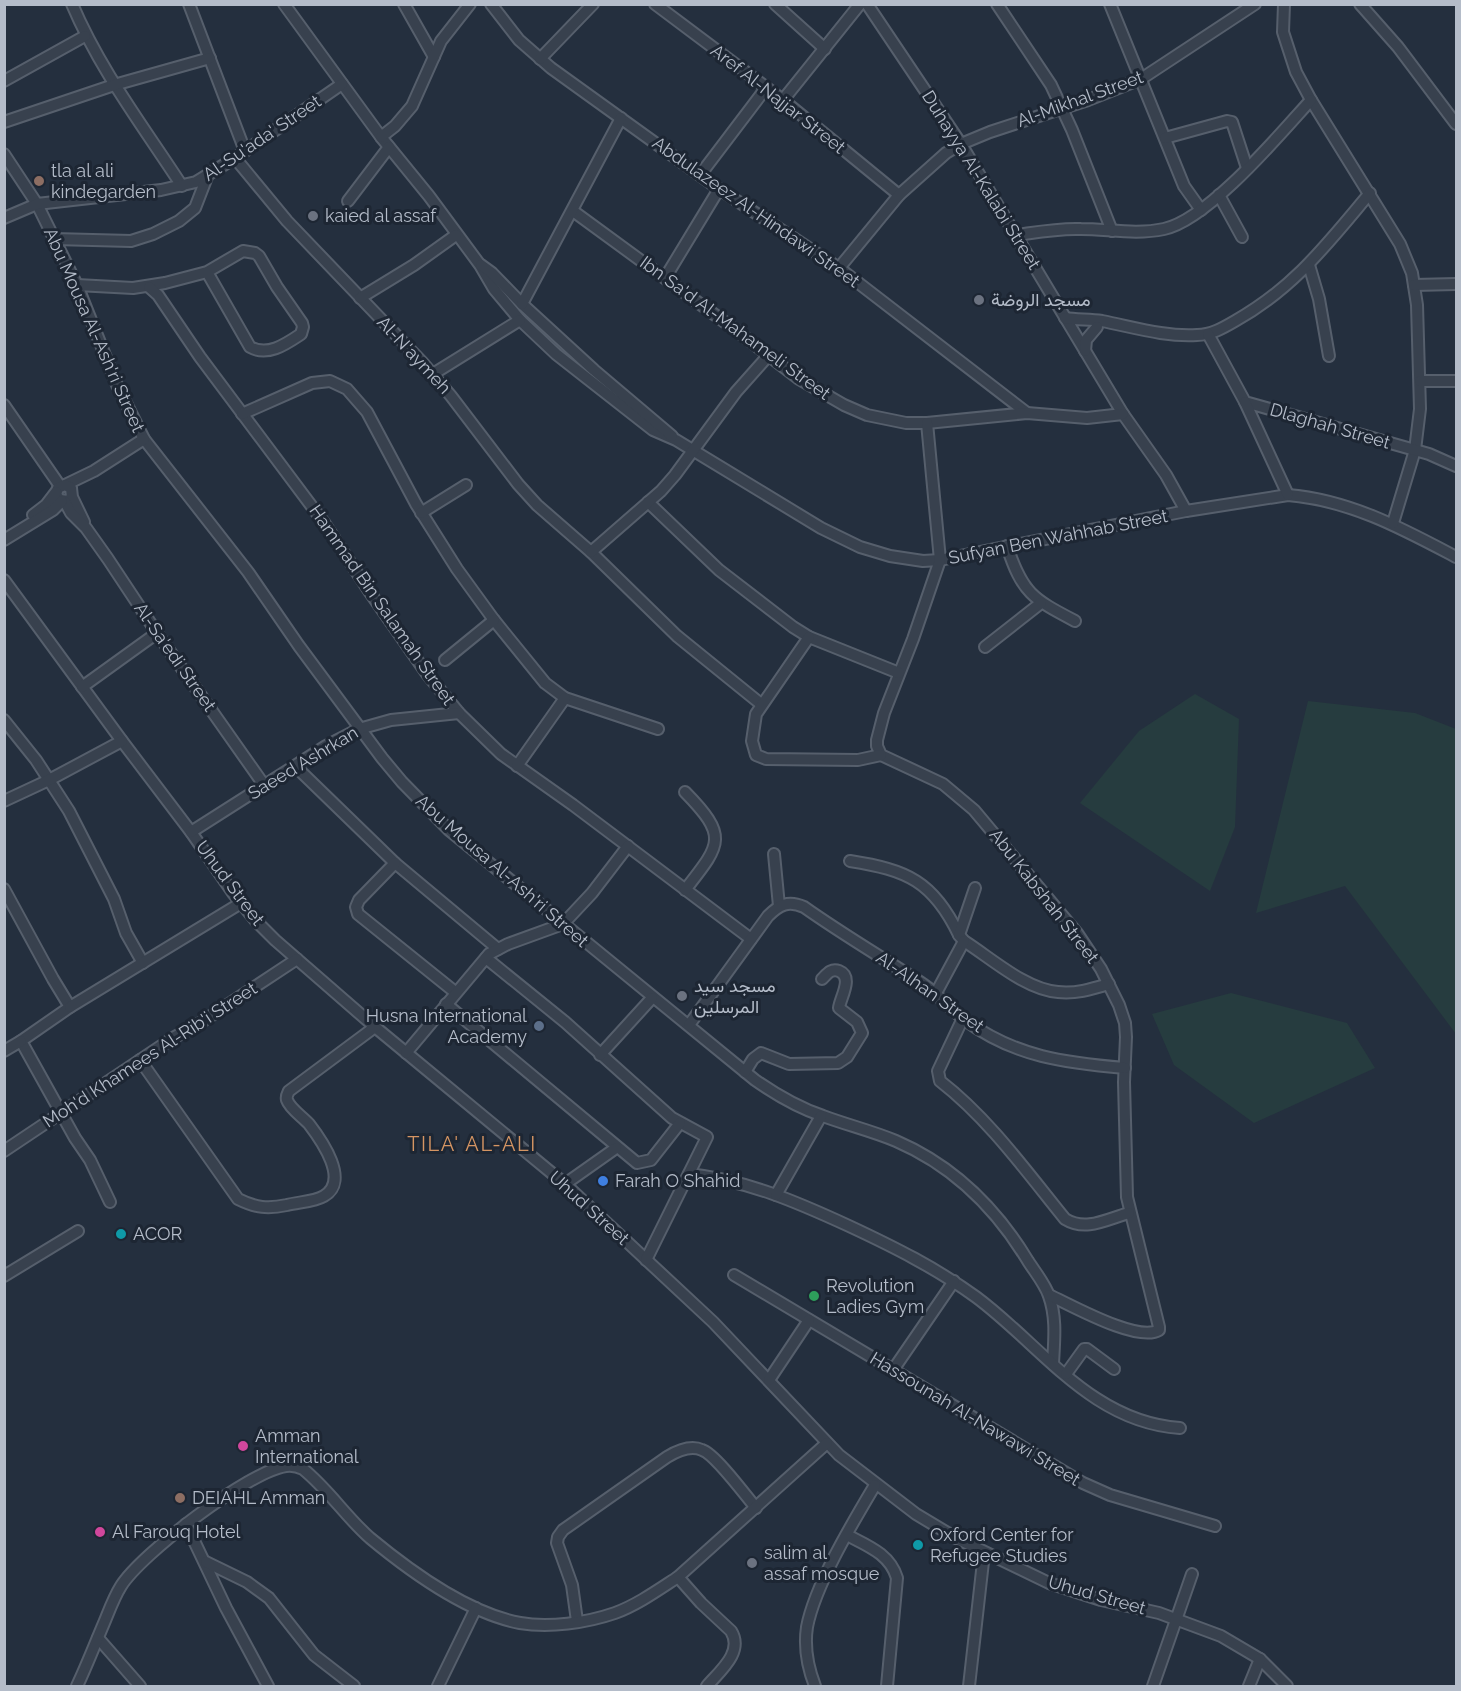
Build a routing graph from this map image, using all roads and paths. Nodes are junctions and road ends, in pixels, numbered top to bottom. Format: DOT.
graph roads {
  1 [pos="72,4"];
  2 [pos="189,4"];
  3 [pos="284,4"];
  4 [pos="404,4"];
  5 [pos="470,4"];
  6 [pos="491,4"];
  7 [pos="593,4"];
  8 [pos="655,4"];
  9 [pos="775,4"];
  10 [pos="860,4"];
  11 [pos="867,4"];
  12 [pos="997,4"];
  13 [pos="1110,4"];
  14 [pos="1255,4"];
  15 [pos="1284,4"];
  16 [pos="1360,4"];
  17 [pos="85,36"];
  18 [pos="825,49"];
  19 [pos="434,57"];
  20 [pos="210,58"];
  21 [pos="540,59"];
  22 [pos="1141,79"];
  23 [pos="4,81"];
  24 [pos="342,84"];
  25 [pos="114,86"];
  26 [pos="765,88"];
  27 [pos="783,100"];
  28 [pos="1311,100"];
  29 [pos="1062,108"];
  30 [pos="621,118"];
  31 [pos="4,122"];
  32 [pos="1456,124"];
  33 [pos="381,137"];
  34 [pos="1165,138"];
  35 [pos="961,144"];
  36 [pos="389,147"];
  37 [pos="245,151"];
  38 [pos="4,154"];
  39 [pos="235,158"];
  40 [pos="1247,168"];
  41 [pos="700,175"];
  42 [pos="207,177"];
  43 [pos="182,186"];
  44 [pos="719,189"];
  45 [pos="1370,193"];
  46 [pos="899,195"];
  47 [pos="1219,195"];
  48 [pos="348,201"];
  49 [pos="37,204"];
  50 [pos="1201,210"];
  51 [pos="573,211"];
  52 [pos="4,218"];
  53 [pos="1112,231"];
  54 [pos="456,235"];
  55 [pos="1017,235"];
  56 [pos="1242,237"];
  57 [pos="54,239"];
  58 [pos="480,265"];
  59 [pos="1310,265"];
  60 [pos="839,268"];
  61 [pos="207,272"];
  62 [pos="665,278"];
  63 [pos="1456,284"];
  64 [pos="77,285"];
  65 [pos="1414,285"];
  66 [pos="149,287"];
  67 [pos="360,298"];
  68 [pos="522,304"];
  69 [pos="520,320"];
  70 [pos="1068,322"];
  71 [pos="1110,324"];
  72 [pos="1097,327"];
  73 [pos="1208,334"];
  74 [pos="1085,351"];
  75 [pos="768,356"];
  76 [pos="1329,356"];
  77 [pos="433,374"];
  78 [pos="1420,381"];
  79 [pos="1456,381"];
  80 [pos="1245,402"];
  81 [pos="4,405"];
  82 [pos="1027,413"];
  83 [pos="242,414"];
  84 [pos="1123,414"];
  85 [pos="927,423"];
  86 [pos="144,439"];
  87 [pos="676,440"];
  88 [pos="1415,450"];
  89 [pos="694,451"];
  90 [pos="1456,466"];
  91 [pos="466,485"];
  92 [pos="65,494"];
  93 [pos="1288,495"];
  94 [pos="648,502"];
  95 [pos="1186,511"];
  96 [pos="421,513"];
  97 [pos="1393,524"];
  98 [pos="4,531"];
  99 [pos="4,540"];
  100 [pos="1007,546"];
  101 [pos="591,552"];
  102 [pos="1456,557"];
  103 [pos="940,560"];
  104 [pos="4,580"];
  105 [pos="1041,603"];
  106 [pos="495,620"];
  107 [pos="1075,621"];
  108 [pos="157,633"];
  109 [pos="809,637"];
  110 [pos="985,647"];
  111 [pos="445,660"];
  112 [pos="899,673"];
  113 [pos="82,687"];
  114 [pos="565,698"];
  115 [pos="761,704"];
  116 [pos="459,713"];
  117 [pos="4,720"];
  118 [pos="359,729"];
  119 [pos="658,729"];
  120 [pos="122,741"];
  121 [pos="880,755"];
  122 [pos="295,766"];
  123 [pos="517,766"];
  124 [pos="50,780"];
  125 [pos="264,785"];
  126 [pos="685,792"];
  127 [pos="4,801"];
  128 [pos="192,832"];
  129 [pos="628,846"];
  130 [pos="774,854"];
  131 [pos="850,861"];
  132 [pos="395,863"];
  133 [pos="975,888"];
  134 [pos="4,889"];
  135 [pos="685,890"];
  136 [pos="241,903"];
  137 [pos="779,906"];
  138 [pos="563,924"];
  139 [pos="962,938"];
  140 [pos="751,939"];
  141 [pos="498,949"];
  142 [pos="486,958"];
  143 [pos="297,959"];
  144 [pos="143,963"];
  145 [pos="822,979"];
  146 [pos="1109,984"];
  147 [pos="455,992"];
  148 [pos="936,993"];
  149 [pos="652,998"];
  150 [pos="446,1004"];
  151 [pos="70,1007"];
  152 [pos="963,1018"];
  153 [pos="689,1025"];
  154 [pos="375,1027"];
  155 [pos="21,1041"];
  156 [pos="5,1049"];
  157 [pos="406,1053"];
  158 [pos="600,1055"];
  159 [pos="140,1060"];
  160 [pos="1125,1068"];
  161 [pos="745,1072"];
  162 [pos="62,1113"];
  163 [pos="821,1116"];
  164 [pos="680,1123"];
  165 [pos="616,1148"];
  166 [pos="4,1151"];
  167 [pos="689,1174"];
  168 [pos="566,1184"];
  169 [pos="776,1195"];
  170 [pos="110,1202"];
  171 [pos="1129,1213"];
  172 [pos="78,1231"];
  173 [pos="646,1260"];
  174 [pos="734,1275"];
  175 [pos="4,1276"];
  176 [pos="954,1281"];
  177 [pos="1049,1295"];
  178 [pos="809,1320"];
  179 [pos="1053,1364"];
  180 [pos="1114,1369"];
  181 [pos="893,1370"];
  182 [pos="1065,1374"];
  183 [pos="768,1380"];
  184 [pos="1180,1428"];
  185 [pos="826,1443"];
  186 [pos="875,1485"];
  187 [pos="756,1508"];
  188 [pos="186,1524"];
  189 [pos="1215,1526"];
  190 [pos="847,1535"];
  191 [pos="984,1552"];
  192 [pos="206,1562"];
  193 [pos="1192,1574"];
  194 [pos="678,1577"];
  195 [pos="476,1608"];
  196 [pos="1176,1619"];
  197 [pos="578,1621"];
  198 [pos="98,1638"];
  199 [pos="1260,1659"];
  200 [pos="77,1686"];
  201 [pos="141,1686"];
  202 [pos="268,1686"];
  203 [pos="354,1686"];
  204 [pos="438,1686"];
  205 [pos="707,1686"];
  206 [pos="815,1686"];
  207 [pos="887,1686"];
  208 [pos="969,1686"];
  209 [pos="1154,1686"];
  210 [pos="1249,1686"];
  211 [pos="1287,1686"];
  1 -- 17 [label="street"];
  2 -- 20 [label="street"];
  3 -- 24 [label="street, Sufyan Ben Wahhab Street"];
  4 -- 19 [label="street"];
  5 -- 19 [label="street"];
  6 -- 21 [label="street, Abdulazeez Al-Hindawi Street"];
  7 -- 21 [label="street"];
  8 -- 26 [label="street, Aref Al-Najjar Street"];
  9 -- 18 [label="street"];
  10 -- 18 [label="street"];
  11 -- 35 [label="street, Duhayya Al-Kalabi Street"];
  12 -- 29 [label="street"];
  13 -- 22 [label="street"];
  14 -- 22 [label="street, Al-Mikhal Street"];
  15 -- 28 [label="street"];
  16 -- 32 [label="street"];
  17 -- 23 [label="street"];
  17 -- 25 [label="street"];
  18 -- 27 [label="street"];
  19 -- 33 [label="street"];
  20 -- 25 [label="street"];
  20 -- 37 [label="street"];
  21 -- 30 [label="street, Abdulazeez Al-Hindawi Street"];
  22 -- 29 [label="street, Al-Mikhal Street"];
  22 -- 34 [label="street"];
  24 -- 33 [label="street, Sufyan Ben Wahhab Street"];
  24 -- 37 [label="street, Al-Su'ada' Street"];
  25 -- 31 [label="street"];
  25 -- 43 [label="street"];
  26 -- 27 [label="street, Aref Al-Najjar Street"];
  26 -- 41 [label="street"];
  27 -- 46 [label="street, Aref Al-Najjar Street"];
  28 -- 40 [label="street"];
  28 -- 45 [label="street"];
  29 -- 35 [label="street, Al-Mikhal Street"];
  29 -- 53 [label="street"];
  30 -- 41 [label="street, Abdulazeez Al-Hindawi Street"];
  30 -- 51 [label="street"];
  33 -- 36 [label="street, Sufyan Ben Wahhab Street"];
  34 -- 40 [label="street"];
  34 -- 50 [label="street"];
  35 -- 46 [label="street, Al-Mikhal Street"];
  35 -- 55 [label="street, Duhayya Al-Kalabi Street"];
  36 -- 48 [label="street"];
  36 -- 54 [label="street, Sufyan Ben Wahhab Street"];
  37 -- 39 [label="street, Al-Su'ada' Street"];
  38 -- 49 [label="street, Abu Mousa Al-Ash'ri Street"];
  39 -- 42 [label="street, Al-Su'ada' Street"];
  39 -- 67 [label="street, Al-N'aymeh"];
  40 -- 47 [label="street"];
  41 -- 44 [label="street, Abdulazeez Al-Hindawi Street"];
  42 -- 43 [label="street, Al-Su'ada' Street"];
  42 -- 57 [label="street"];
  43 -- 49 [label="street, Al-Su'ada' Street"];
  44 -- 60 [label="street, Abdulazeez Al-Hindawi Street"];
  44 -- 62 [label="street"];
  45 -- 59 [label="street"];
  45 -- 65 [label="street"];
  46 -- 60 [label="street, Al-Mikhal Street"];
  47 -- 50 [label="street"];
  47 -- 56 [label="street"];
  49 -- 52 [label="street, Al-Su'ada' Street"];
  49 -- 57 [label="street, Abu Mousa Al-Ash'ri Street"];
  50 -- 53 [label="street"];
  51 -- 62 [label="street, Ibn Sa'd Al-Mahameli Street"];
  51 -- 68 [label="street"];
  53 -- 55 [label="street"];
  54 -- 58 [label="street, Sufyan Ben Wahhab Street"];
  54 -- 67 [label="street"];
  55 -- 70 [label="street, Duhayya Al-Kalabi Street"];
  57 -- 64 [label="street, Abu Mousa Al-Ash'ri Street"];
  58 -- 68 [label="street, Sufyan Ben Wahhab Street"];
  58 -- 69 [label="street, Sufyan Ben Wahhab Street"];
  59 -- 73 [label="street"];
  59 -- 76 [label="street"];
  60 -- 82 [label="street, Abdulazeez Al-Hindawi Street"];
  61 -- 61 [label="street"];
  61 -- 66 [label="street"];
  62 -- 75 [label="street, Ibn Sa'd Al-Mahameli Street"];
  63 -- 65 [label="street"];
  64 -- 66 [label="street"];
  64 -- 86 [label="street, Abu Mousa Al-Ash'ri Street"];
  65 -- 78 [label="street"];
  66 -- 83 [label="street, Hammad Bin Salamah Street"];
  67 -- 77 [label="street, Al-N'aymeh"];
  68 -- 87 [label="street, Sufyan Ben Wahhab Street"];
  69 -- 77 [label="street"];
  69 -- 87 [label="street, Sufyan Ben Wahhab Street"];
  70 -- 71 [label="street"];
  70 -- 72 [label="street"];
  70 -- 74 [label="street, Duhayya Al-Kalabi Street"];
  71 -- 72 [label="street"];
  71 -- 73 [label="street"];
  72 -- 74 [label="street"];
  73 -- 80 [label="street, Dlaghah Street"];
  74 -- 84 [label="street, Duhayya Al-Kalabi Street"];
  75 -- 85 [label="street, Ibn Sa'd Al-Mahameli Street"];
  75 -- 89 [label="street"];
  77 -- 101 [label="street, Al-N'aymeh"];
  78 -- 79 [label="street"];
  78 -- 88 [label="street"];
  80 -- 88 [label="street, Dlaghah Street"];
  80 -- 93 [label="street, Dlaghah Street"];
  81 -- 92 [label="street, Al-Sa'edi Street"];
  82 -- 84 [label="street, Ibn Sa'd Al-Mahameli Street"];
  82 -- 85 [label="street, Ibn Sa'd Al-Mahameli Street"];
  83 -- 96 [label="street"];
  83 -- 116 [label="street, Hammad Bin Salamah Street"];
  84 -- 95 [label="street, Duhayya Al-Kalabi Street"];
  85 -- 103 [label="street"];
  86 -- 92 [label="street"];
  86 -- 118 [label="street, Abu Mousa Al-Ash'ri Street"];
  87 -- 89 [label="street, Sufyan Ben Wahhab Street"];
  88 -- 90 [label="street, Dlaghah Street"];
  88 -- 97 [label="street"];
  89 -- 94 [label="street"];
  89 -- 103 [label="street, Sufyan Ben Wahhab Street"];
  91 -- 96 [label="street"];
  92 -- 98 [label="street"];
  92 -- 99 [label="street"];
  92 -- 108 [label="street, Al-Sa'edi Street"];
  93 -- 95 [label="street, Sufyan Ben Wahhab Street"];
  93 -- 97 [label="street, Sufyan Ben Wahhab Street"];
  94 -- 101 [label="street"];
  94 -- 109 [label="street"];
  95 -- 100 [label="street, Sufyan Ben Wahhab Street"];
  96 -- 106 [label="street"];
  97 -- 102 [label="street, Sufyan Ben Wahhab Street"];
  100 -- 103 [label="street, Sufyan Ben Wahhab Street"];
  100 -- 105 [label="street"];
  101 -- 115 [label="street, Al-N'aymeh"];
  103 -- 112 [label="street"];
  104 -- 113 [label="street, Uhud Street"];
  105 -- 107 [label="street"];
  105 -- 110 [label="street"];
  106 -- 111 [label="street"];
  106 -- 114 [label="street"];
  108 -- 113 [label="street"];
  108 -- 125 [label="street, Al-Sa'edi Street"];
  109 -- 112 [label="street"];
  109 -- 115 [label="street"];
  112 -- 121 [label="street"];
  113 -- 120 [label="street, Uhud Street"];
  114 -- 119 [label="street"];
  114 -- 123 [label="street"];
  115 -- 121 [label="street"];
  116 -- 118 [label="street, Saeed Ashrkan"];
  116 -- 123 [label="street, Hammad Bin Salamah Street"];
  117 -- 124 [label="street"];
  118 -- 122 [label="street, Saeed Ashrkan"];
  118 -- 138 [label="street, Abu Mousa Al-Ash'ri Street"];
  120 -- 124 [label="street"];
  120 -- 128 [label="street, Uhud Street"];
  121 -- 146 [label="street, Abu Kabshah Street"];
  122 -- 125 [label="street, Saeed Ashrkan"];
  122 -- 132 [label="street"];
  123 -- 129 [label="street, Hammad Bin Salamah Street"];
  124 -- 127 [label="street"];
  124 -- 144 [label="street"];
  125 -- 128 [label="street, Saeed Ashrkan"];
  126 -- 135 [label="street"];
  128 -- 136 [label="street, Uhud Street"];
  129 -- 135 [label="street, Hammad Bin Salamah Street"];
  129 -- 138 [label="street"];
  130 -- 137 [label="street"];
  131 -- 139 [label="street"];
  132 -- 141 [label="street"];
  132 -- 147 [label="street"];
  133 -- 139 [label="street"];
  134 -- 151 [label="street"];
  135 -- 140 [label="street, Hammad Bin Salamah Street"];
  136 -- 143 [label="street, Uhud Street"];
  136 -- 144 [label="street"];
  137 -- 140 [label="street"];
  137 -- 148 [label="street, Al-Alhan Street"];
  138 -- 141 [label="street"];
  138 -- 149 [label="street, Abu Mousa Al-Ash'ri Street"];
  139 -- 146 [label="street"];
  139 -- 148 [label="street"];
  140 -- 153 [label="street"];
  141 -- 142 [label="street"];
  142 -- 147 [label="street"];
  142 -- 158 [label="street"];
  143 -- 154 [label="street, Uhud Street"];
  143 -- 159 [label="street, Moh'd Khamees Al-Rib'i Street"];
  144 -- 151 [label="street"];
  145 -- 161 [label="street"];
  146 -- 160 [label="street, Abu Kabshah Street"];
  147 -- 150 [label="street"];
  148 -- 152 [label="street, Al-Alhan Street"];
  149 -- 153 [label="street, Abu Mousa Al-Ash'ri Street"];
  149 -- 158 [label="street"];
  150 -- 157 [label="street"];
  150 -- 165 [label="street"];
  151 -- 155 [label="street"];
  152 -- 160 [label="street, Al-Alhan Street"];
  152 -- 171 [label="street"];
  153 -- 161 [label="street, Abu Mousa Al-Ash'ri Street"];
  154 -- 157 [label="street, Uhud Street"];
  154 -- 159 [label="street"];
  155 -- 156 [label="street"];
  155 -- 162 [label="street"];
  157 -- 168 [label="street, Uhud Street"];
  158 -- 164 [label="street"];
  159 -- 162 [label="street, Moh'd Khamees Al-Rib'i Street"];
  160 -- 171 [label="street, Abu Kabshah Street"];
  161 -- 163 [label="street, Abu Mousa Al-Ash'ri Street"];
  162 -- 166 [label="street, Moh'd Khamees Al-Rib'i Street"];
  162 -- 170 [label="street"];
  163 -- 169 [label="street"];
  163 -- 177 [label="street, Abu Mousa Al-Ash'ri Street"];
  164 -- 165 [label="street"];
  164 -- 167 [label="street"];
  165 -- 168 [label="street"];
  167 -- 169 [label="street"];
  167 -- 173 [label="street"];
  168 -- 173 [label="street, Uhud Street"];
  169 -- 176 [label="street"];
  171 -- 177 [label="street, Abu Kabshah Street"];
  172 -- 175 [label="street"];
  173 -- 183 [label="street, Uhud Street"];
  174 -- 178 [label="street, Hassounah Al-Nawawi Street"];
  176 -- 179 [label="street"];
  176 -- 181 [label="street"];
  177 -- 179 [label="street, Abu Mousa Al-Ash'ri Street"];
  178 -- 181 [label="street, Hassounah Al-Nawawi Street"];
  178 -- 183 [label="street"];
  179 -- 182 [label="street"];
  180 -- 182 [label="street"];
  181 -- 189 [label="street, Hassounah Al-Nawawi Street"];
  182 -- 184 [label="street"];
  183 -- 185 [label="street, Uhud Street"];
  185 -- 186 [label="street, Uhud Street"];
  185 -- 187 [label="street"];
  186 -- 190 [label="street"];
  186 -- 191 [label="street, Uhud Street"];
  187 -- 194 [label="street"];
  187 -- 197 [label="street"];
  188 -- 192 [label="street"];
  188 -- 195 [label="street"];
  188 -- 198 [label="street"];
  190 -- 206 [label="street"];
  190 -- 207 [label="street"];
  191 -- 196 [label="street, Uhud Street"];
  191 -- 208 [label="street"];
  192 -- 202 [label="street"];
  192 -- 203 [label="street"];
  193 -- 196 [label="street"];
  194 -- 197 [label="street"];
  194 -- 205 [label="street"];
  195 -- 197 [label="street"];
  195 -- 204 [label="street"];
  196 -- 199 [label="street, Uhud Street"];
  196 -- 209 [label="street"];
  198 -- 200 [label="street"];
  198 -- 201 [label="street"];
  199 -- 210 [label="street"];
  199 -- 211 [label="street, Uhud Street"];
}
